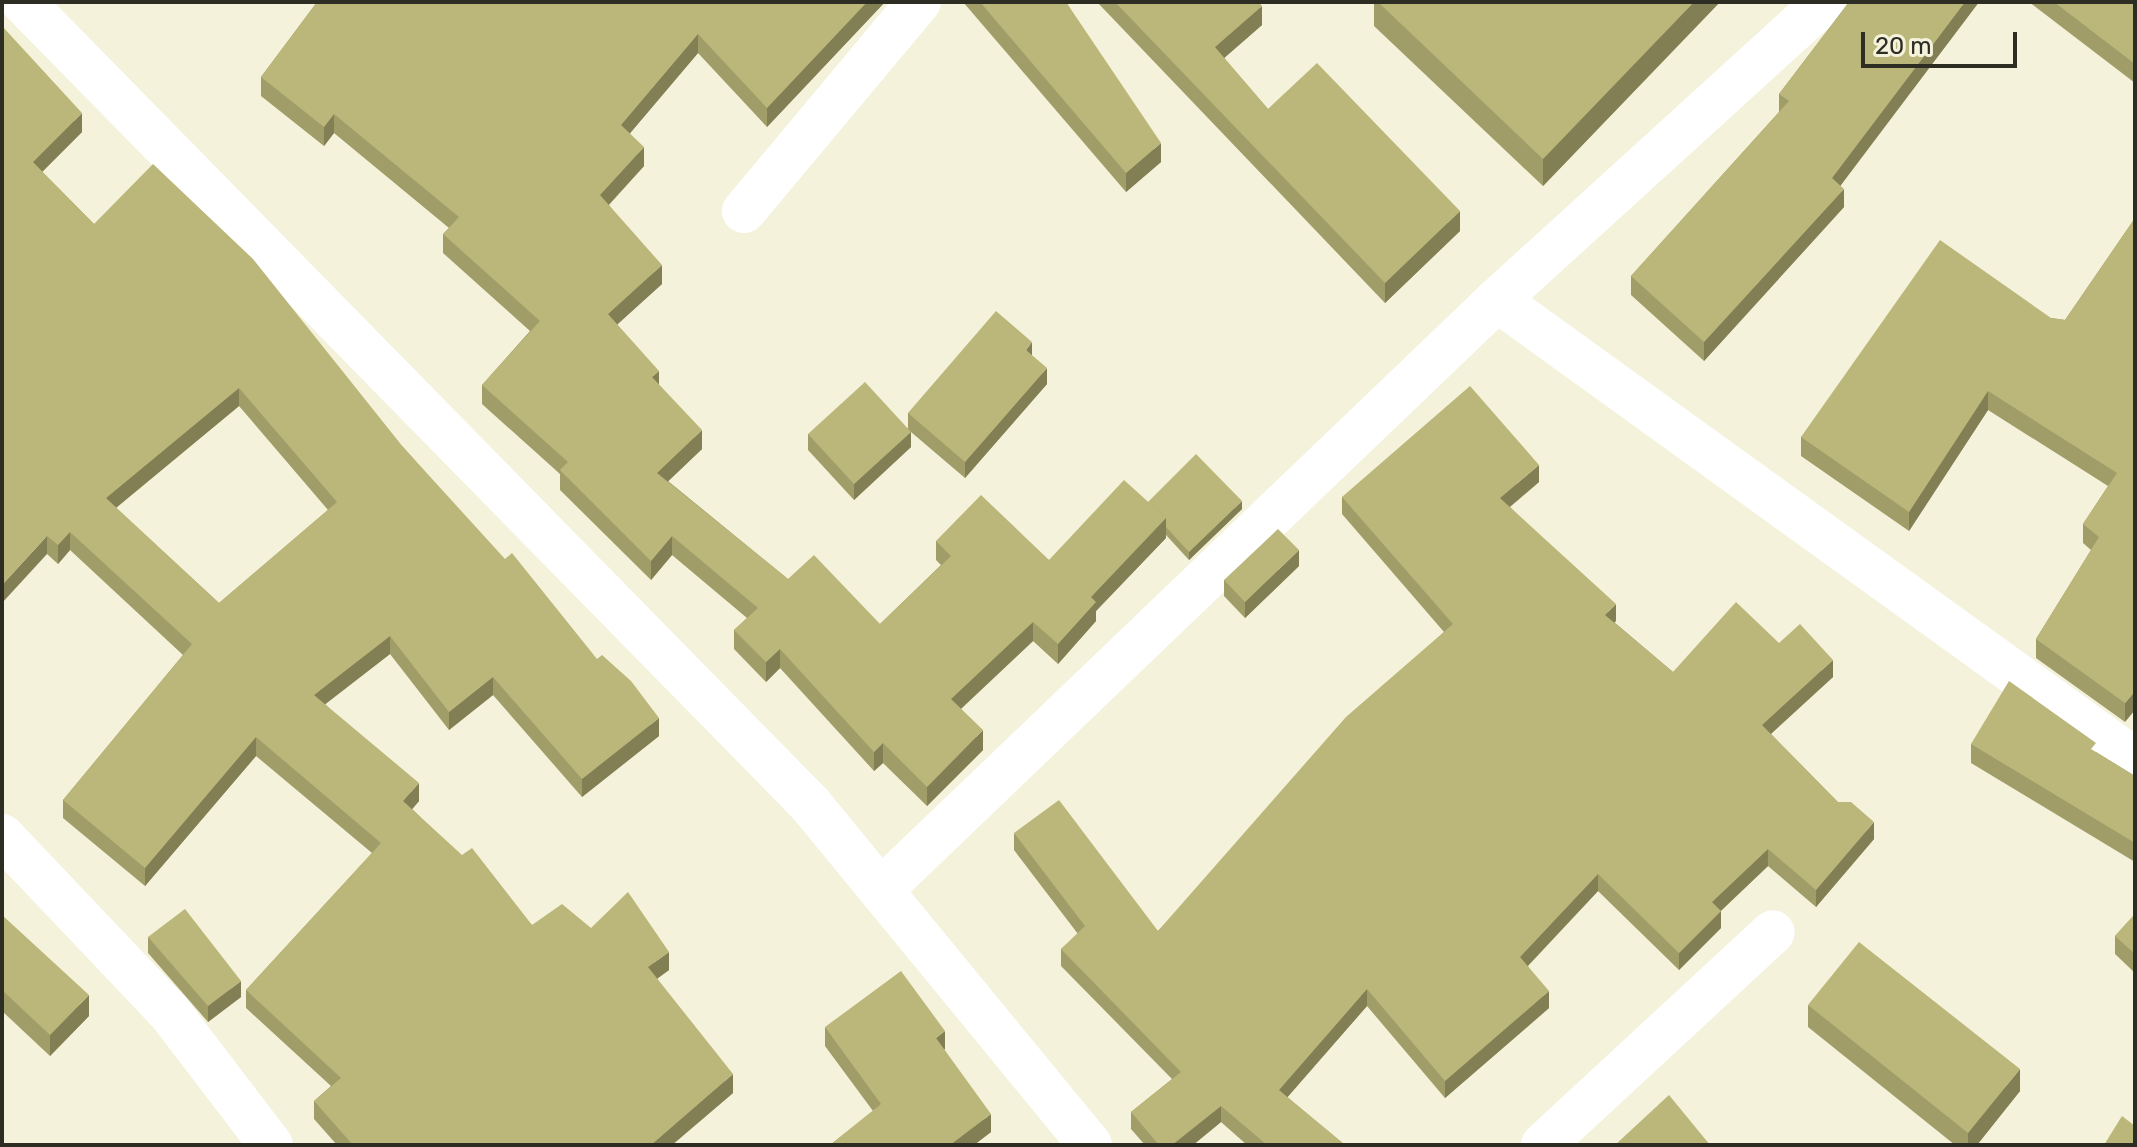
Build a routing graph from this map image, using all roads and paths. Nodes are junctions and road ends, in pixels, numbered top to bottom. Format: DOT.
graph roads {
  1 [pos="23,2"];
  2 [pos="919,2"];
  3 [pos="1825,2"];
  4 [pos="744,211"];
  5 [pos="1497,300"];
  6 [pos="2135,760"];
  7 [pos="2,836"];
  8 [pos="883,888"];
  9 [pos="1773,932"];
  10 [pos="1078,1141"];
  11 [pos="271,1145"];
  12 [pos="1543,1145"];
  1 -- 8 [label="street"];
  2 -- 4 [label="street"];
  3 -- 5 [label="street"];
  5 -- 6 [label="street"];
  5 -- 8 [label="street"];
  7 -- 11 [label="street"];
  8 -- 10 [label="street"];
  9 -- 12 [label="street"];
}
